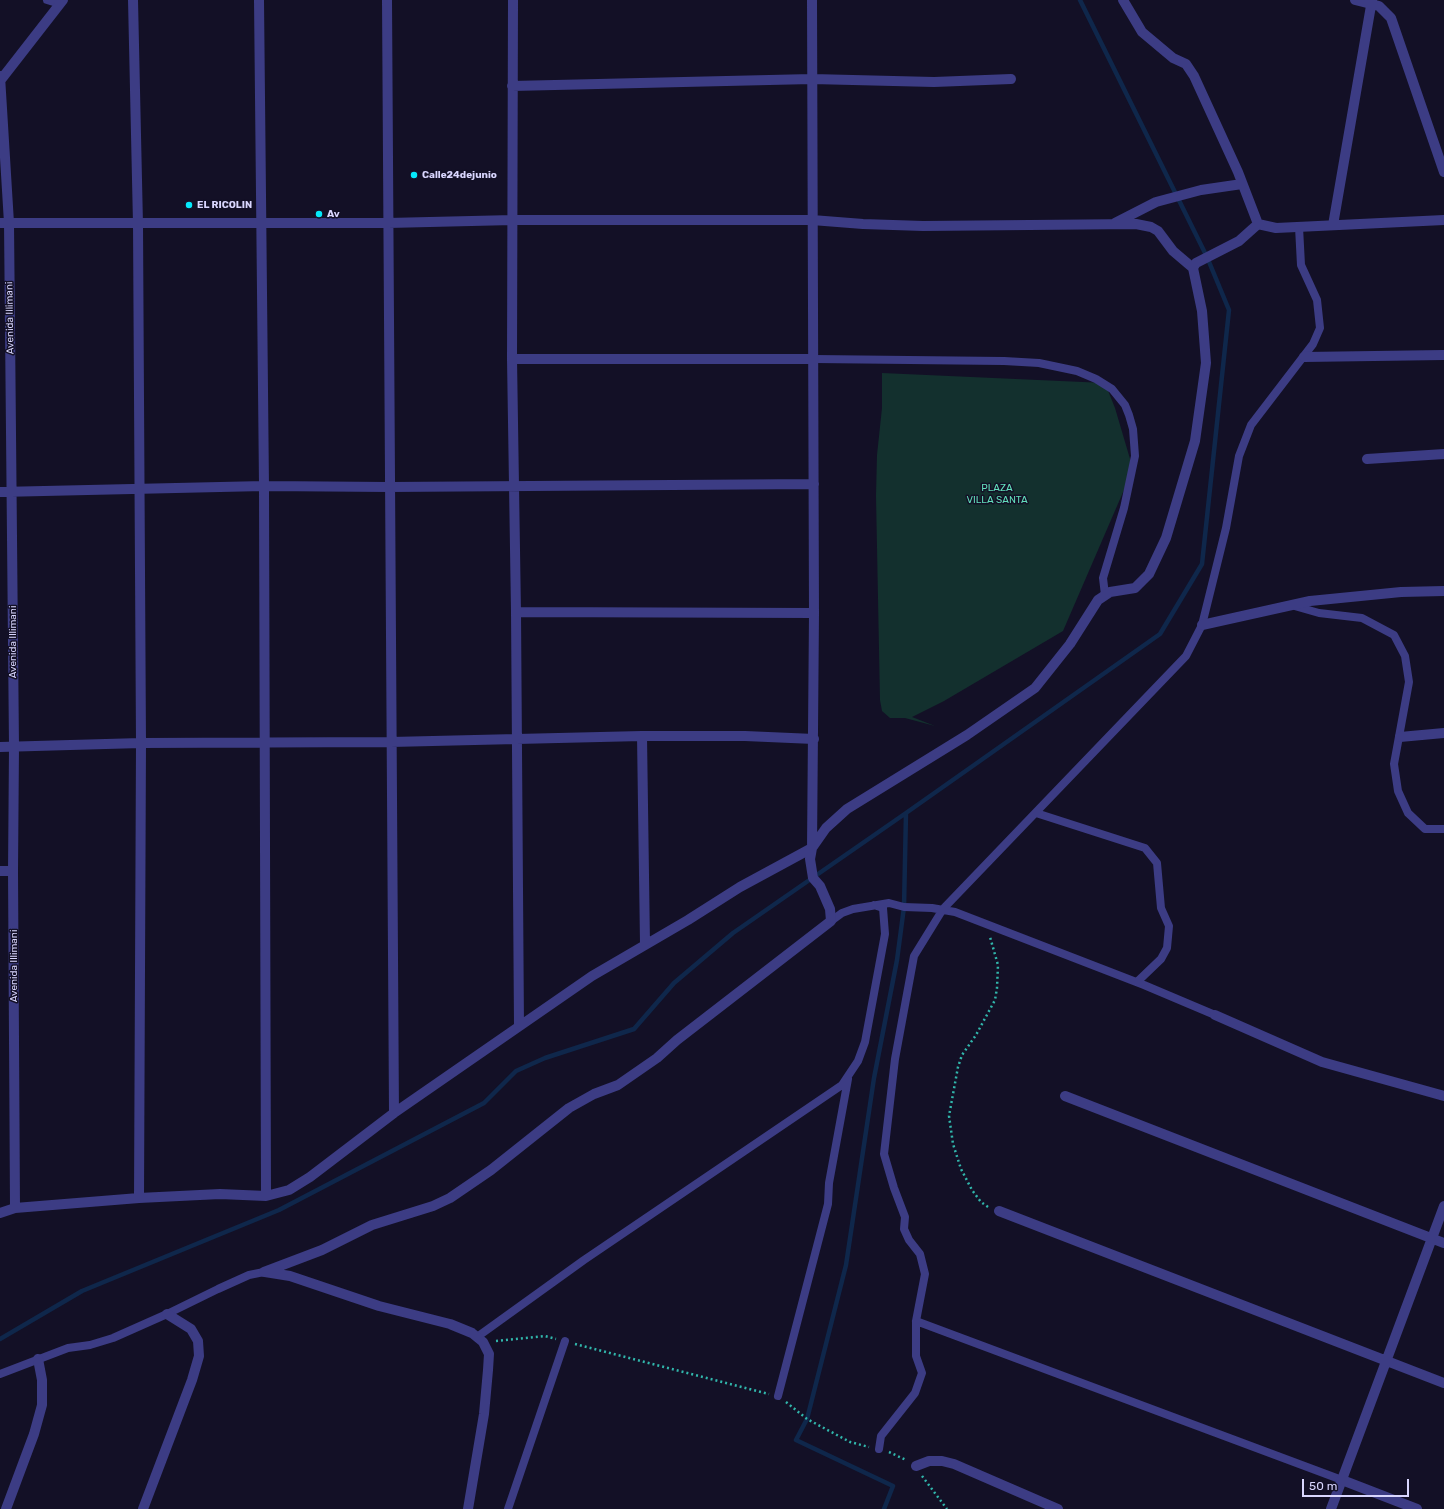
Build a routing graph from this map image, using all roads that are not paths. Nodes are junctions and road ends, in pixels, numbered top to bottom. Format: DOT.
graph roads {
  1 [pos="48,0"];
  2 [pos="133,0"];
  3 [pos="259,0"];
  4 [pos="387,0"];
  5 [pos="513,0"];
  6 [pos="812,0"];
  7 [pos="1123,0"];
  8 [pos="1355,0"];
  9 [pos="62,2"];
  10 [pos="1372,2"];
  11 [pos="0,76"];
  12 [pos="1011,79"];
  13 [pos="0,80"];
  14 [pos="812,80"];
  15 [pos="512,86"];
  16 [pos="1444,172"];
  17 [pos="1242,184"];
  18 [pos="513,220"];
  19 [pos="812,220"];
  20 [pos="1444,220"];
  21 [pos="138,222"];
  22 [pos="4,223"];
  23 [pos="260,223"];
  24 [pos="388,223"];
  25 [pos="1112,224"];
  26 [pos="1258,224"];
  27 [pos="1333,225"];
  28 [pos="1299,227"];
  29 [pos="1193,268"];
  30 [pos="1444,355"];
  31 [pos="1304,357"];
  32 [pos="512,359"];
  33 [pos="814,359"];
  34 [pos="0,361"];
  35 [pos="11,361"];
  36 [pos="1444,454"];
  37 [pos="1367,459"];
  38 [pos="814,484"];
  39 [pos="264,486"];
  40 [pos="513,486"];
  41 [pos="140,488"];
  42 [pos="389,488"];
  43 [pos="0,492"];
  44 [pos="12,492"];
  45 [pos="1444,591"];
  46 [pos="1105,596"];
  47 [pos="1290,605"];
  48 [pos="516,612"];
  49 [pos="814,613"];
  50 [pos="1202,625"];
  51 [pos="1444,733"];
  52 [pos="642,736"];
  53 [pos="1400,737"];
  54 [pos="814,738"];
  55 [pos="516,739"];
  56 [pos="266,742"];
  57 [pos="391,742"];
  58 [pos="141,743"];
  59 [pos="0,747"];
  60 [pos="14,747"];
  61 [pos="1036,813"];
  62 [pos="1444,829"];
  63 [pos="812,848"];
  64 [pos="0,871"];
  65 [pos="13,871"];
  66 [pos="874,905"];
  67 [pos="944,909"];
  68 [pos="831,921"];
  69 [pos="645,944"];
  70 [pos="1137,982"];
  71 [pos="1215,1015"];
  72 [pos="520,1026"];
  73 [pos="848,1077"];
  74 [pos="1065,1096"];
  75 [pos="1444,1096"];
  76 [pos="394,1113"];
  77 [pos="266,1196"];
  78 [pos="139,1198"];
  79 [pos="1444,1206"];
  80 [pos="16,1208"];
  81 [pos="999,1211"];
  82 [pos="0,1213"];
  83 [pos="1432,1238"];
  84 [pos="1444,1243"];
  85 [pos="264,1272"];
  86 [pos="167,1314"];
  87 [pos="916,1321"];
  88 [pos="480,1340"];
  89 [pos="565,1341"];
  90 [pos="38,1359"];
  91 [pos="1386,1361"];
  92 [pos="0,1374"];
  93 [pos="1444,1383"];
  94 [pos="778,1396"];
  95 [pos="879,1449"];
  96 [pos="916,1466"];
  97 [pos="1342,1480"];
  98 [pos="6,1509"];
  99 [pos="143,1509"];
  100 [pos="468,1509"];
  101 [pos="508,1509"];
  102 [pos="1058,1509"];
  103 [pos="1331,1509"];
  104 [pos="1417,1509"];
  1 -- 9 [label="lane"];
  2 -- 21 [label="street"];
  3 -- 23 [label="street"];
  4 -- 24 [label="street"];
  5 -- 15 [label="street"];
  6 -- 14 [label="street"];
  7 -- 17 [label="street"];
  8 -- 10 [label="street"];
  9 -- 13 [label="street"];
  10 -- 16 [label="street"];
  10 -- 27 [label="street"];
  11 -- 13 [label="street, Avenida Illimani"];
  12 -- 14 [label="street"];
  13 -- 22 [label="street, Avenida Illimani"];
  14 -- 15 [label="street"];
  14 -- 19 [label="street"];
  15 -- 18 [label="street"];
  17 -- 25 [label="street"];
  17 -- 26 [label="street"];
  18 -- 19 [label="street"];
  18 -- 24 [label="street"];
  18 -- 32 [label="street"];
  19 -- 25 [label="street"];
  19 -- 33 [label="street"];
  20 -- 27 [label="street"];
  21 -- 22 [label="street"];
  21 -- 23 [label="street"];
  21 -- 41 [label="street"];
  22 -- 35 [label="street, Avenida Illimani"];
  23 -- 24 [label="street"];
  23 -- 39 [label="street"];
  24 -- 42 [label="street"];
  25 -- 29 [label="street"];
  26 -- 28 [label="street"];
  26 -- 29 [label="street"];
  27 -- 28 [label="street"];
  28 -- 31 [label="lane"];
  29 -- 46 [label="street"];
  30 -- 31 [label="street"];
  31 -- 50 [label="lane"];
  32 -- 33 [label="street"];
  32 -- 40 [label="street"];
  33 -- 38 [label="street"];
  33 -- 46 [label="lane"];
  34 -- 35 [label="street"];
  35 -- 44 [label="street, Avenida Illimani"];
  36 -- 37 [label="street"];
  38 -- 40 [label="street"];
  38 -- 49 [label="street"];
  39 -- 41 [label="street"];
  39 -- 42 [label="street"];
  39 -- 56 [label="street"];
  40 -- 42 [label="street"];
  40 -- 48 [label="street"];
  41 -- 44 [label="street"];
  41 -- 58 [label="street"];
  42 -- 57 [label="street"];
  43 -- 44 [label="street"];
  44 -- 60 [label="street, Avenida Illimani"];
  45 -- 47 [label="street"];
  46 -- 63 [label="street"];
  47 -- 50 [label="street"];
  47 -- 53 [label="lane"];
  48 -- 49 [label="street"];
  48 -- 55 [label="street"];
  49 -- 54 [label="street"];
  50 -- 61 [label="lane"];
  51 -- 53 [label="street"];
  52 -- 54 [label="street"];
  52 -- 55 [label="street"];
  52 -- 69 [label="street"];
  53 -- 62 [label="lane"];
  54 -- 63 [label="street"];
  55 -- 57 [label="street"];
  55 -- 72 [label="street"];
  56 -- 57 [label="street"];
  56 -- 58 [label="street"];
  56 -- 77 [label="street"];
  57 -- 76 [label="street"];
  58 -- 60 [label="street"];
  58 -- 78 [label="street"];
  59 -- 60 [label="street"];
  60 -- 65 [label="street, Avenida Illimani"];
  61 -- 67 [label="lane"];
  61 -- 70 [label="lane"];
  63 -- 68 [label="street"];
  63 -- 69 [label="street"];
  64 -- 65 [label="street"];
  65 -- 80 [label="street, Avenida Illimani"];
  66 -- 67 [label="lane"];
  66 -- 68 [label="lane"];
  66 -- 73 [label="lane"];
  67 -- 70 [label="lane"];
  67 -- 87 [label="lane"];
  68 -- 85 [label="street"];
  69 -- 72 [label="street"];
  70 -- 71 [label="lane"];
  71 -- 75 [label="street"];
  72 -- 76 [label="street"];
  73 -- 88 [label="lane"];
  73 -- 94 [label="lane"];
  74 -- 83 [label="street"];
  76 -- 77 [label="street"];
  77 -- 78 [label="street"];
  78 -- 80 [label="street"];
  79 -- 83 [label="street"];
  80 -- 82 [label="street"];
  81 -- 91 [label="street"];
  83 -- 84 [label="street"];
  83 -- 91 [label="street"];
  85 -- 86 [label="lane"];
  85 -- 88 [label="street"];
  86 -- 90 [label="lane"];
  86 -- 99 [label="street"];
  87 -- 95 [label="lane"];
  87 -- 97 [label="lane"];
  88 -- 100 [label="street"];
  89 -- 101 [label="lane"];
  90 -- 92 [label="lane"];
  90 -- 98 [label="street"];
  91 -- 93 [label="street"];
  91 -- 97 [label="street"];
  96 -- 102 [label="street"];
  97 -- 103 [label="street"];
  97 -- 104 [label="street"];
}
